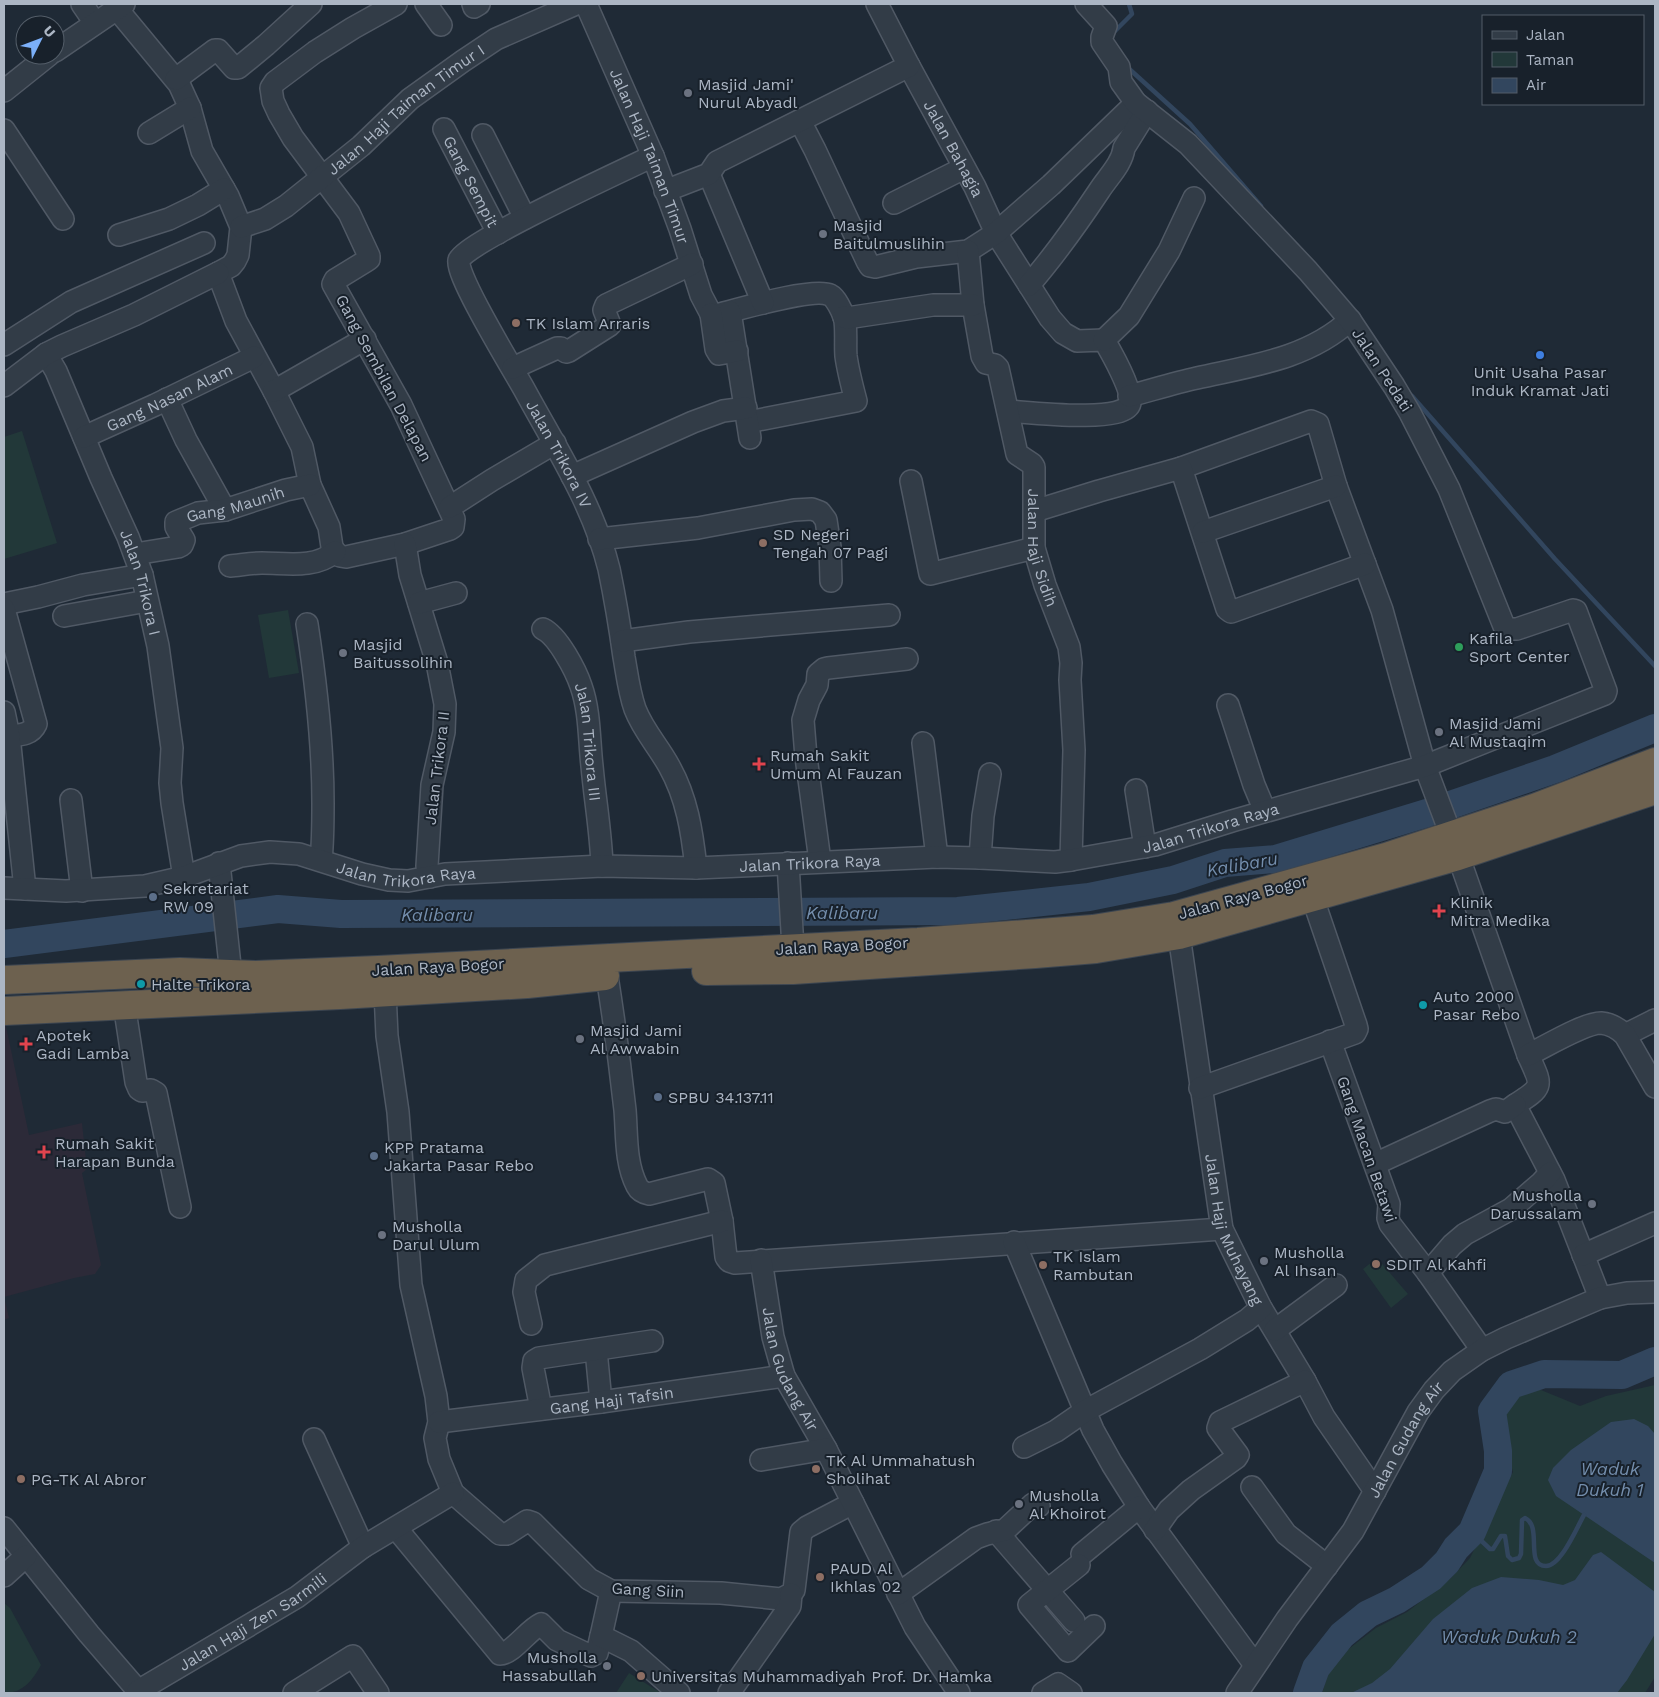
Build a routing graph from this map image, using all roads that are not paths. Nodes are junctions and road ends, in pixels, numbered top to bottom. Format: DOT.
graph roads {
  1 [pos="82,4"];
  2 [pos="311,4"];
  3 [pos="396,4"];
  4 [pos="426,4"];
  5 [pos="472,4"];
  6 [pos="479,4"];
  7 [pos="576,4"];
  8 [pos="586,4"];
  9 [pos="877,4"];
  10 [pos="1086,4"];
  11 [pos="120,6"];
  12 [pos="95,23"];
  13 [pos="442,25"];
  14 [pos="65,44"];
  15 [pos="36,65"];
  16 [pos="910,66"];
  17 [pos="176,79"];
  18 [pos="4,91"];
  19 [pos="1141,107"];
  20 [pos="190,108"];
  21 [pos="800,121"];
  22 [pos="444,129"];
  23 [pos="4,130"];
  24 [pos="148,133"];
  25 [pos="483,135"];
  26 [pos="653,156"];
  27 [pos="964,168"];
  28 [pos="709,174"];
  29 [pos="322,176"];
  30 [pos="224,189"];
  31 [pos="665,190"];
  32 [pos="1194,198"];
  33 [pos="894,203"];
  34 [pos="525,218"];
  35 [pos="63,219"];
  36 [pos="241,227"];
  37 [pos="498,233"];
  38 [pos="996,233"];
  39 [pos="119,235"];
  40 [pos="204,243"];
  41 [pos="968,251"];
  42 [pos="692,264"];
  43 [pos="218,274"];
  44 [pos="1029,285"];
  45 [pos="763,303"];
  46 [pos="973,305"];
  47 [pos="716,312"];
  48 [pos="844,317"];
  49 [pos="1350,320"];
  50 [pos="365,339"];
  51 [pos="1104,340"];
  52 [pos="4,346"];
  53 [pos="46,354"];
  54 [pos="254,357"];
  55 [pos="513,368"];
  56 [pos="4,386"];
  57 [pos="274,391"];
  58 [pos="1130,396"];
  59 [pos="167,399"];
  60 [pos="1008,410"];
  61 [pos="748,423"];
  62 [pos="84,437"];
  63 [pos="555,442"];
  64 [pos="1181,468"];
  65 [pos="572,476"];
  66 [pos="911,481"];
  67 [pos="310,485"];
  68 [pos="1336,486"];
  69 [pos="450,507"];
  70 [pos="1041,509"];
  71 [pos="224,510"];
  72 [pos="1203,532"];
  73 [pos="599,539"];
  74 [pos="405,544"];
  75 [pos="1034,548"];
  76 [pos="335,552"];
  77 [pos="135,554"];
  78 [pos="1365,564"];
  79 [pos="230,566"];
  80 [pos="142,575"];
  81 [pos="831,581"];
  82 [pos="456,593"];
  83 [pos="147,601"];
  84 [pos="419,602"];
  85 [pos="4,604"];
  86 [pos="4,608"];
  87 [pos="889,615"];
  88 [pos="64,616"];
  89 [pos="307,624"];
  90 [pos="543,629"];
  91 [pos="622,641"];
  92 [pos="907,659"];
  93 [pos="1601,696"];
  94 [pos="1228,705"];
  95 [pos="4,712"];
  96 [pos="9,736"];
  97 [pos="923,743"];
  98 [pos="1655,762"];
  99 [pos="990,774"];
  100 [pos="1428,774"];
  101 [pos="1136,790"];
  102 [pos="1655,790"];
  103 [pos="71,800"];
  104 [pos="1265,811"];
  105 [pos="1452,838"];
  106 [pos="1146,847"];
  107 [pos="937,857"];
  108 [pos="980,858"];
  109 [pos="321,860"];
  110 [pos="1071,860"];
  111 [pos="820,861"];
  112 [pos="219,863"];
  113 [pos="602,866"];
  114 [pos="696,868"];
  115 [pos="788,873"];
  116 [pos="184,876"];
  117 [pos="430,877"];
  118 [pos="4,888"];
  119 [pos="25,889"];
  120 [pos="82,891"];
  121 [pos="1313,898"];
  122 [pos="1117,935"];
  123 [pos="1179,935"];
  124 [pos="792,940"];
  125 [pos="231,975"];
  126 [pos="606,976"];
  127 [pos="4,980"];
  128 [pos="385,992"];
  129 [pos="126,1004"];
  130 [pos="4,1011"];
  131 [pos="1655,1020"];
  132 [pos="1625,1035"];
  133 [pos="1330,1041"];
  134 [pos="1528,1055"];
  135 [pos="1655,1087"];
  136 [pos="1200,1088"];
  137 [pos="1516,1106"];
  138 [pos="1375,1164"];
  139 [pos="1550,1173"];
  140 [pos="180,1207"];
  141 [pos="722,1221"];
  142 [pos="1655,1223"];
  143 [pos="1222,1229"];
  144 [pos="1014,1242"];
  145 [pos="1583,1255"];
  146 [pos="761,1260"];
  147 [pos="1428,1273"];
  148 [pos="1336,1285"];
  149 [pos="1655,1292"];
  150 [pos="1600,1298"];
  151 [pos="1261,1308"];
  152 [pos="530,1324"];
  153 [pos="1275,1330"];
  154 [pos="652,1342"];
  155 [pos="596,1350"];
  156 [pos="1482,1350"];
  157 [pos="784,1376"];
  158 [pos="1305,1381"];
  159 [pos="601,1402"];
  160 [pos="541,1409"];
  161 [pos="1085,1411"];
  162 [pos="439,1422"];
  163 [pos="314,1439"];
  164 [pos="1024,1447"];
  165 [pos="826,1449"];
  166 [pos="760,1460"];
  167 [pos="1252,1487"];
  168 [pos="1375,1491"];
  169 [pos="454,1493"];
  170 [pos="853,1503"];
  171 [pos="1039,1506"];
  172 [pos="1138,1508"];
  173 [pos="4,1528"];
  174 [pos="396,1528"];
  175 [pos="1155,1530"];
  176 [pos="996,1531"];
  177 [pos="363,1547"];
  178 [pos="26,1556"];
  179 [pos="1327,1566"];
  180 [pos="4,1576"];
  181 [pos="611,1591"];
  182 [pos="1048,1591"];
  183 [pos="791,1594"];
  184 [pos="898,1594"];
  185 [pos="601,1636"];
  186 [pos="1255,1665"];
  187 [pos="139,1692"];
  188 [pos="294,1693"];
  189 [pos="378,1693"];
  190 [pos="679,1693"];
  191 [pos="729,1693"];
  192 [pos="959,1693"];
  193 [pos="1043,1693"];
  194 [pos="1071,1693"];
  195 [pos="1237,1693"];
  1 -- 12 [label="street"];
  2 -- 17 [label="street"];
  3 -- 29 [label="street"];
  4 -- 13 [label="street"];
  5 -- 6 [label="street"];
  7 -- 29 [label="street, Jalan Haji Taiman Timur I"];
  8 -- 26 [label="street, Jalan Haji Taiman Timur"];
  9 -- 16 [label="street, Jalan Bahagia"];
  10 -- 19 [label="street, Jalan Pedati"];
  11 -- 12 [label="street"];
  11 -- 17 [label="street"];
  12 -- 14 [label="street"];
  15 -- 18 [label="street"];
  16 -- 21 [label="street"];
  16 -- 27 [label="street, Jalan Bahagia"];
  17 -- 20 [label="street"];
  19 -- 38 [label="street"];
  19 -- 44 [label="street"];
  19 -- 49 [label="street, Jalan Pedati"];
  20 -- 24 [label="street"];
  20 -- 30 [label="street"];
  21 -- 28 [label="street"];
  21 -- 41 [label="street"];
  22 -- 37 [label="street, Gang Sempit"];
  23 -- 35 [label="street"];
  25 -- 34 [label="street"];
  26 -- 31 [label="street, Jalan Haji Taiman Timur"];
  26 -- 34 [label="street, Jalan Trikora IV"];
  27 -- 33 [label="street"];
  27 -- 38 [label="street, Jalan Bahagia"];
  28 -- 31 [label="street"];
  28 -- 45 [label="street"];
  29 -- 36 [label="street, Jalan Haji Taiman Timur I"];
  29 -- 50 [label="street, Gang Sembilan Delapan"];
  30 -- 36 [label="street"];
  30 -- 39 [label="street"];
  31 -- 42 [label="street, Jalan Haji Taiman Timur"];
  32 -- 51 [label="street"];
  34 -- 37 [label="street, Jalan Trikora IV"];
  36 -- 43 [label="street"];
  37 -- 55 [label="street, Jalan Trikora IV"];
  38 -- 41 [label="street"];
  38 -- 44 [label="street, Jalan Bahagia"];
  40 -- 52 [label="street"];
  41 -- 46 [label="street, Jalan Haji Sidih"];
  42 -- 47 [label="street, Jalan Haji Taiman Timur"];
  42 -- 55 [label="street"];
  43 -- 53 [label="street"];
  43 -- 54 [label="street"];
  44 -- 51 [label="street, Jalan Bahagia"];
  45 -- 47 [label="street"];
  45 -- 48 [label="street"];
  46 -- 48 [label="street"];
  46 -- 60 [label="street, Jalan Haji Sidih"];
  47 -- 61 [label="street, Jalan Haji Taiman Timur"];
  48 -- 61 [label="street"];
  49 -- 58 [label="street"];
  49 -- 93 [label="street, Jalan Pedati"];
  50 -- 57 [label="street"];
  50 -- 69 [label="street, Gang Sembilan Delapan"];
  51 -- 58 [label="street"];
  53 -- 56 [label="street"];
  53 -- 62 [label="street, Jalan Trikora I"];
  54 -- 57 [label="street"];
  54 -- 59 [label="street, Gang Nasan Alam"];
  55 -- 63 [label="street, Jalan Trikora IV"];
  57 -- 67 [label="street"];
  58 -- 60 [label="street"];
  59 -- 62 [label="street, Gang Nasan Alam"];
  59 -- 71 [label="street"];
  60 -- 75 [label="street, Jalan Haji Sidih"];
  61 -- 65 [label="street"];
  62 -- 77 [label="street, Jalan Trikora I"];
  63 -- 65 [label="street, Jalan Trikora IV"];
  63 -- 69 [label="street"];
  64 -- 68 [label="street"];
  64 -- 70 [label="street"];
  64 -- 72 [label="street"];
  65 -- 73 [label="street, Jalan Trikora IV"];
  66 -- 75 [label="street"];
  67 -- 71 [label="street, Gang Maunih"];
  67 -- 76 [label="street"];
  68 -- 72 [label="street"];
  68 -- 78 [label="street"];
  69 -- 74 [label="street, Gang Sembilan Delapan"];
  71 -- 77 [label="street, Gang Maunih"];
  72 -- 78 [label="street"];
  73 -- 81 [label="street"];
  73 -- 91 [label="street, Jalan Trikora IV"];
  74 -- 76 [label="street"];
  74 -- 84 [label="street, Jalan Trikora II"];
  75 -- 110 [label="street, Jalan Haji Sidih"];
  76 -- 79 [label="street"];
  77 -- 80 [label="street, Jalan Trikora I"];
  78 -- 100 [label="street"];
  80 -- 83 [label="street, Jalan Trikora I"];
  80 -- 85 [label="street"];
  82 -- 84 [label="street"];
  83 -- 88 [label="street"];
  83 -- 116 [label="street, Jalan Trikora I"];
  84 -- 117 [label="street, Jalan Trikora II"];
  86 -- 96 [label="street"];
  87 -- 91 [label="street"];
  89 -- 109 [label="street"];
  90 -- 113 [label="street, Jalan Trikora III"];
  91 -- 114 [label="street, Jalan Trikora IV"];
  92 -- 111 [label="street"];
  93 -- 100 [label="street, Jalan Trikora Raya"];
  94 -- 104 [label="street"];
  95 -- 96 [label="street"];
  96 -- 119 [label="street"];
  97 -- 107 [label="street"];
  98 -- 105 [label="highway, Jalan Raya Bogor"];
  99 -- 108 [label="street"];
  100 -- 104 [label="street, Jalan Trikora Raya"];
  100 -- 105 [label="street"];
  101 -- 106 [label="street"];
  102 -- 105 [label="highway, Jalan Raya Bogor"];
  103 -- 120 [label="street"];
  104 -- 106 [label="street, Jalan Trikora Raya"];
  105 -- 121 [label="highway, Jalan Raya Bogor"];
  105 -- 122 [label="highway, Jalan Raya Bogor"];
  105 -- 134 [label="street"];
  106 -- 110 [label="street, Jalan Trikora Raya"];
  107 -- 108 [label="street, Jalan Trikora Raya"];
  107 -- 111 [label="street, Jalan Trikora Raya"];
  108 -- 110 [label="street, Jalan Trikora Raya"];
  109 -- 112 [label="street, Jalan Trikora Raya"];
  109 -- 117 [label="street, Jalan Trikora Raya"];
  111 -- 115 [label="street, Jalan Trikora Raya"];
  112 -- 116 [label="street, Jalan Trikora Raya"];
  112 -- 125 [label="street"];
  113 -- 114 [label="street, Jalan Trikora Raya"];
  113 -- 117 [label="street, Jalan Trikora Raya"];
  114 -- 115 [label="street, Jalan Trikora Raya"];
  115 -- 124 [label="street"];
  116 -- 120 [label="street, Jalan Trikora Raya"];
  118 -- 119 [label="street, Jalan Trikora Raya"];
  119 -- 120 [label="street, Jalan Trikora Raya"];
  121 -- 123 [label="highway, Jalan Raya Bogor"];
  121 -- 133 [label="street"];
  122 -- 123 [label="highway, Jalan Raya Bogor"];
  122 -- 124 [label="highway, Jalan Raya Bogor"];
  122 -- 126 [label="highway, Jalan Raya Bogor"];
  123 -- 136 [label="street, Jalan Haji Muhayang"];
  124 -- 125 [label="highway, Jalan Raya Bogor"];
  125 -- 127 [label="highway, Jalan Raya Bogor"];
  126 -- 128 [label="highway, Jalan Raya Bogor"];
  126 -- 141 [label="street"];
  128 -- 129 [label="highway, Jalan Raya Bogor"];
  128 -- 162 [label="street"];
  129 -- 130 [label="highway, Jalan Raya Bogor"];
  129 -- 140 [label="street"];
  131 -- 132 [label="street"];
  132 -- 134 [label="street"];
  132 -- 135 [label="street"];
  133 -- 136 [label="street"];
  133 -- 138 [label="street, Gang Macan Betawi"];
  134 -- 137 [label="street"];
  136 -- 143 [label="street, Jalan Haji Muhayang"];
  137 -- 138 [label="street"];
  137 -- 139 [label="street"];
  138 -- 147 [label="street, Gang Macan Betawi"];
  139 -- 145 [label="street"];
  139 -- 147 [label="street"];
  141 -- 146 [label="street"];
  141 -- 152 [label="street"];
  142 -- 145 [label="street"];
  143 -- 144 [label="street"];
  143 -- 151 [label="street, Jalan Haji Muhayang"];
  144 -- 146 [label="street"];
  144 -- 161 [label="street"];
  145 -- 150 [label="street"];
  146 -- 157 [label="street, Jalan Gudang Air"];
  147 -- 156 [label="street, Gang Macan Betawi"];
  148 -- 153 [label="street"];
  149 -- 150 [label="street, Jalan Gudang Air"];
  150 -- 156 [label="street, Jalan Gudang Air"];
  151 -- 153 [label="street, Jalan Haji Muhayang"];
  151 -- 161 [label="street"];
  153 -- 158 [label="street, Jalan Haji Muhayang"];
  154 -- 155 [label="street"];
  155 -- 159 [label="street"];
  155 -- 160 [label="street"];
  156 -- 168 [label="street, Jalan Gudang Air"];
  157 -- 159 [label="street, Gang Haji Tafsin"];
  157 -- 165 [label="street, Jalan Gudang Air"];
  158 -- 168 [label="street, Jalan Haji Muhayang"];
  158 -- 175 [label="street"];
  159 -- 160 [label="street, Gang Haji Tafsin"];
  160 -- 162 [label="street, Gang Haji Tafsin"];
  161 -- 164 [label="street"];
  161 -- 172 [label="street"];
  162 -- 169 [label="street"];
  163 -- 177 [label="street"];
  165 -- 166 [label="street"];
  165 -- 170 [label="street, Jalan Gudang Air"];
  167 -- 179 [label="street"];
  168 -- 179 [label="street, Jalan Gudang Air"];
  169 -- 174 [label="street, Jalan Haji Zen Sarmili"];
  169 -- 181 [label="street, Gang Siin"];
  170 -- 183 [label="street"];
  170 -- 184 [label="street, Jalan Gudang Air"];
  171 -- 176 [label="street"];
  172 -- 175 [label="street"];
  172 -- 182 [label="street"];
  173 -- 178 [label="street"];
  174 -- 177 [label="street, Jalan Haji Zen Sarmili"];
  174 -- 185 [label="street"];
  175 -- 186 [label="street"];
  176 -- 182 [label="street"];
  176 -- 184 [label="street"];
  177 -- 187 [label="street, Jalan Haji Zen Sarmili"];
  178 -- 180 [label="street"];
  178 -- 187 [label="street"];
  179 -- 186 [label="street, Jalan Gudang Air"];
  181 -- 183 [label="street, Gang Siin"];
  181 -- 185 [label="street"];
  182 -- 182 [label="street"];
  183 -- 191 [label="street"];
  184 -- 192 [label="street, Jalan Gudang Air"];
  185 -- 190 [label="street"];
  186 -- 195 [label="street, Jalan Gudang Air"];
  188 -- 189 [label="street"];
  193 -- 194 [label="street"];
}
